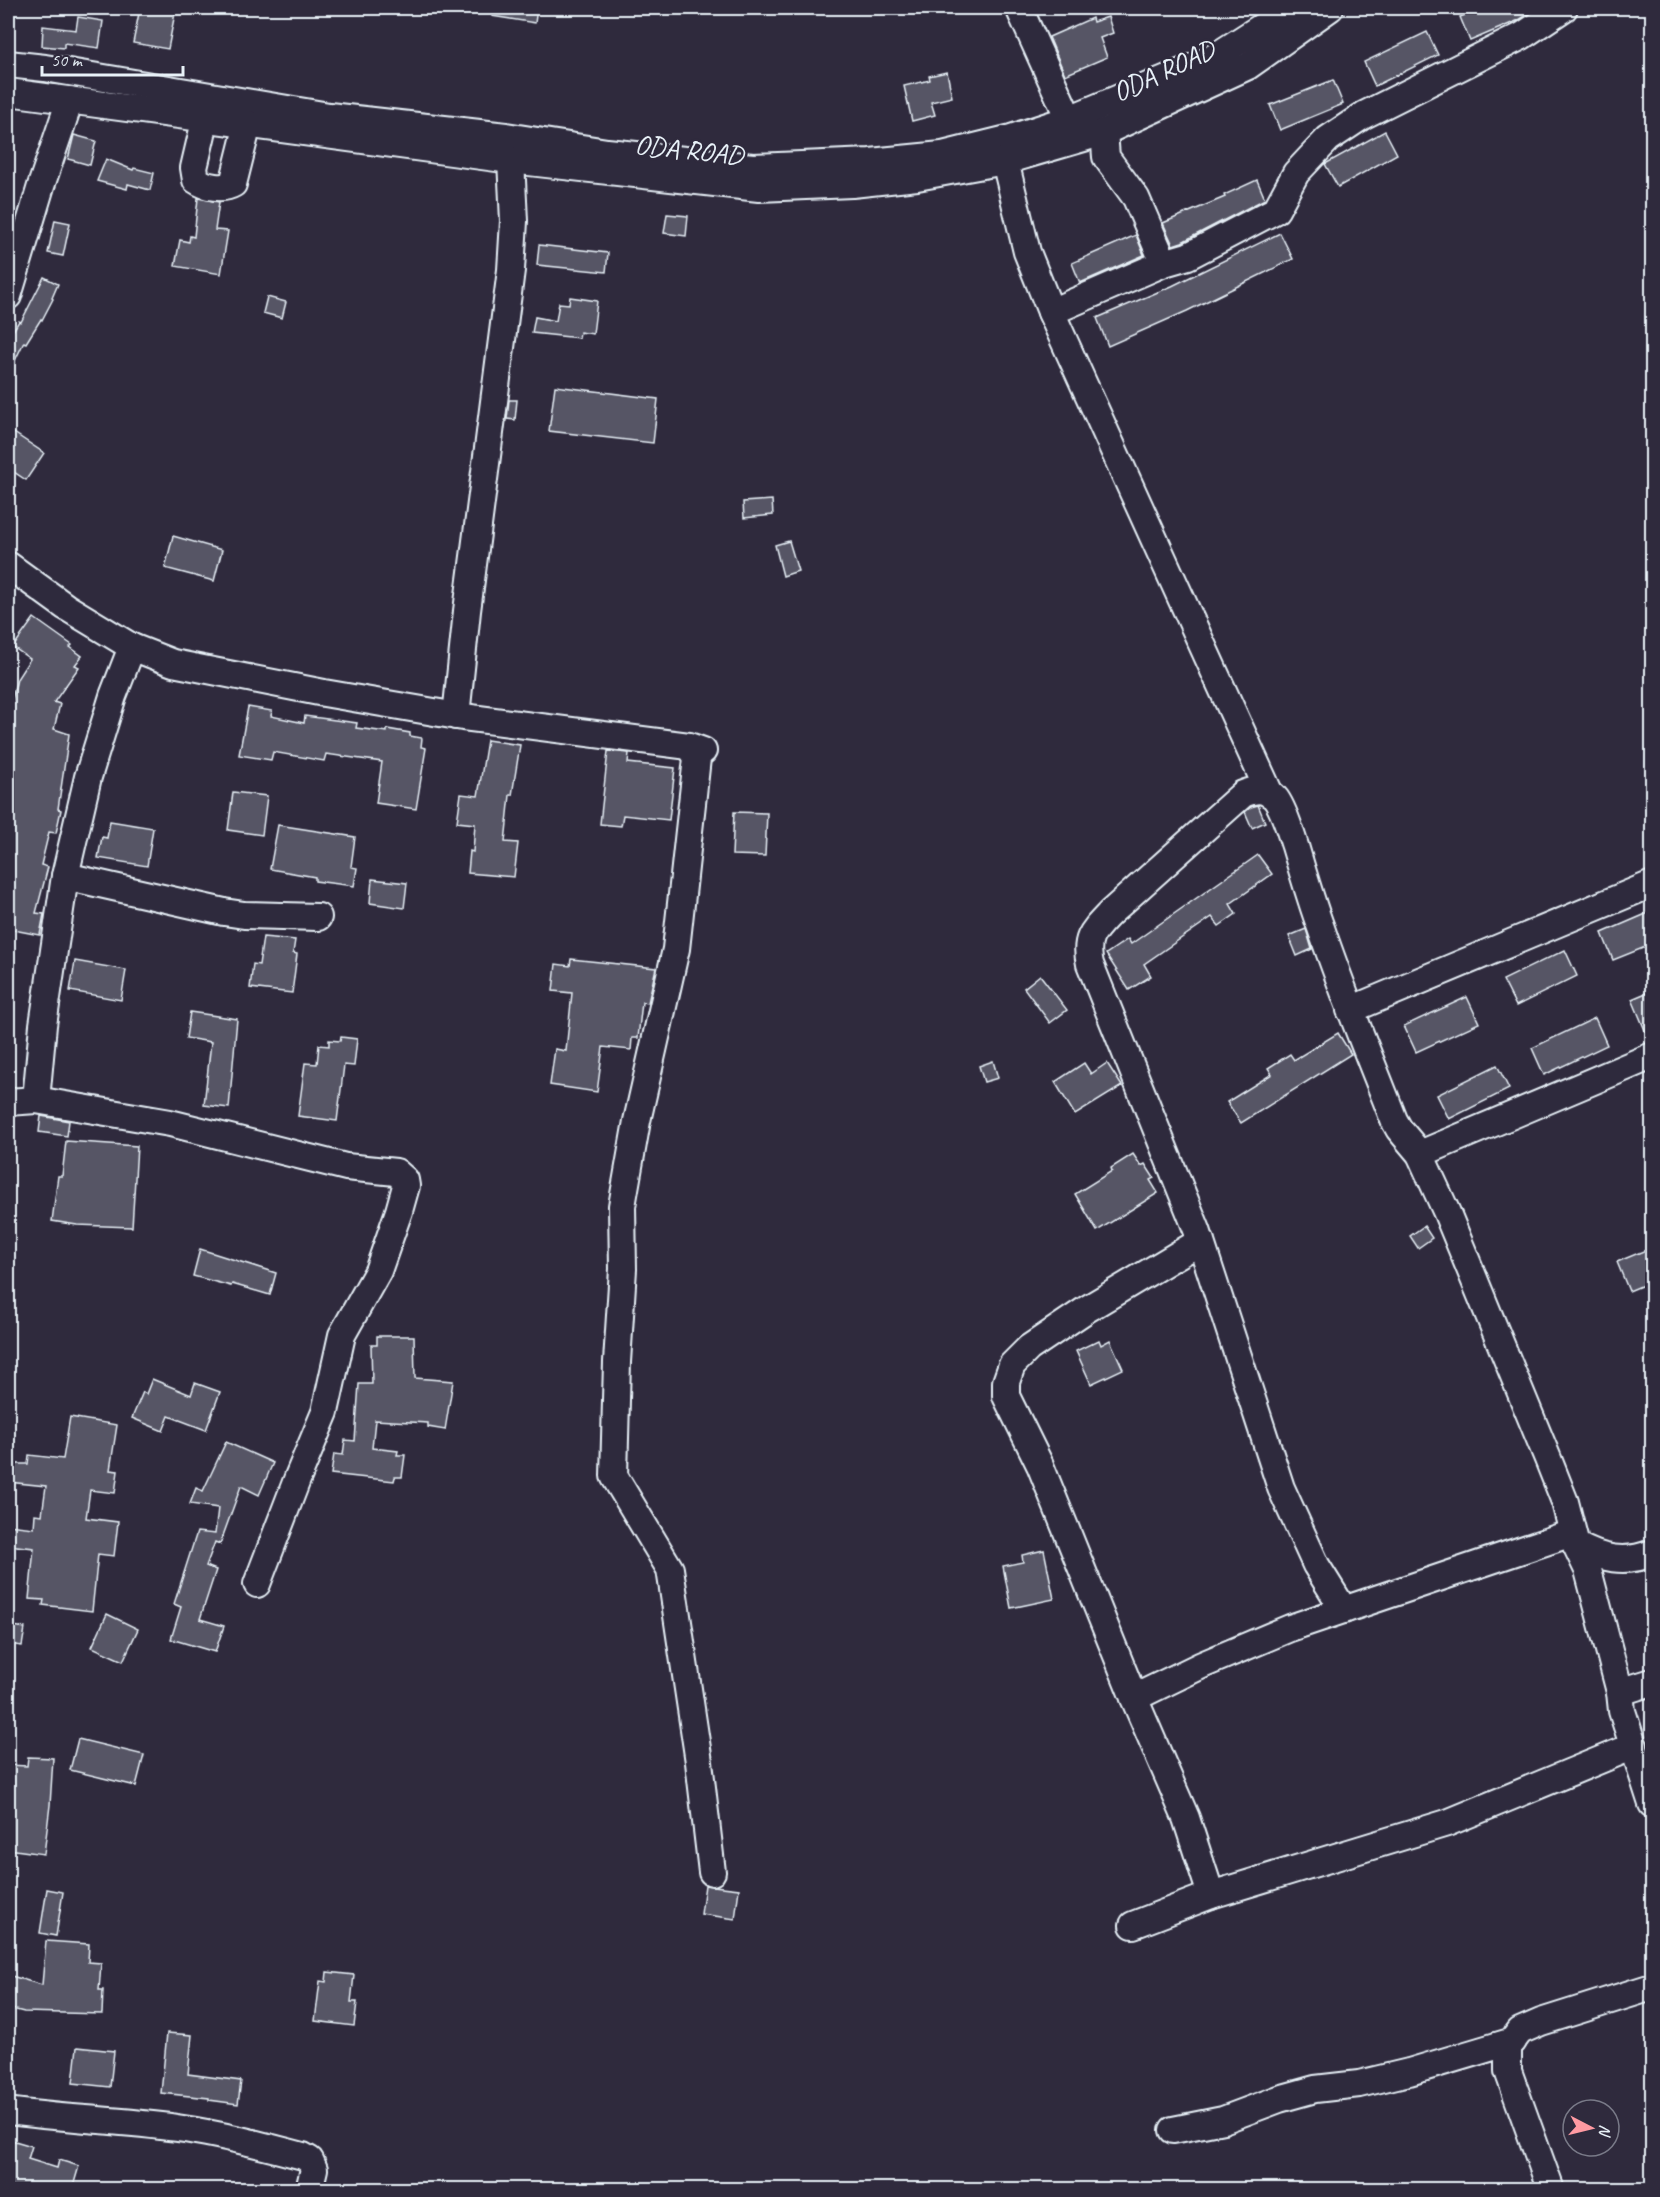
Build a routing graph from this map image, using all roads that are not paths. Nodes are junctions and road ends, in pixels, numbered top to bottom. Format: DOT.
graph roads {
  1 [pos="1019,8"];
  2 [pos="1291,8"];
  3 [pos="1330,8"];
  4 [pos="1564,8"];
  5 [pos="8,64"];
  6 [pos="8,92"];
  7 [pos="70,100"];
  8 [pos="206,117"];
  9 [pos="1069,119"];
  10 [pos="248,124"];
  11 [pos="1104,132"];
  12 [pos="511,160"];
  13 [pos="1005,161"];
  14 [pos="1164,263"];
  15 [pos="8,296"];
  16 [pos="1051,312"];
  17 [pos="8,565"];
  18 [pos="132,647"];
  19 [pos="456,716"];
  20 [pos="1270,794"];
  21 [pos="65,876"];
  22 [pos="1653,884"];
  23 [pos="318,917"];
  24 [pos="1350,1010"];
  25 [pos="1653,1056"];
  26 [pos="36,1100"];
  27 [pos="8,1102"];
  28 [pos="1420,1154"];
  29 [pos="1201,1241"];
  30 [pos="1574,1539"];
  31 [pos="1653,1553"];
  32 [pos="257,1584"];
  33 [pos="1344,1610"];
  34 [pos="1653,1682"];
  35 [pos="1620,1692"];
  36 [pos="1134,1698"];
  37 [pos="1634,1746"];
  38 [pos="1653,1804"];
  39 [pos="712,1872"];
  40 [pos="1211,1895"];
  41 [pos="1133,1925"];
  42 [pos="1653,1987"];
  43 [pos="1513,2041"];
  44 [pos="8,2111"];
  45 [pos="1173,2130"];
  46 [pos="309,2190"];
  47 [pos="1551,2190"];
  1 -- 9 [label="street"];
  2 -- 9 [label="street, ODA ROAD"];
  3 -- 11 [label="street, ODA ROAD"];
  4 -- 14 [label="street"];
  5 -- 9 [label="street, ODA ROAD"];
  6 -- 7 [label="street, ODA ROAD"];
  7 -- 8 [label="street, ODA ROAD"];
  7 -- 15 [label="street"];
  8 -- 10 [label="street, ODA ROAD"];
  8 -- 10 [label="street"];
  10 -- 12 [label="street, ODA ROAD"];
  11 -- 13 [label="street, ODA ROAD"];
  11 -- 14 [label="street"];
  12 -- 13 [label="street, ODA ROAD"];
  12 -- 19 [label="street"];
  13 -- 16 [label="street"];
  14 -- 16 [label="street"];
  16 -- 20 [label="street"];
  17 -- 18 [label="street"];
  18 -- 19 [label="street"];
  18 -- 21 [label="street"];
  19 -- 39 [label="street"];
  20 -- 24 [label="street"];
  20 -- 29 [label="street"];
  21 -- 23 [label="street"];
  21 -- 26 [label="street"];
  22 -- 24 [label="street"];
  24 -- 28 [label="street"];
  25 -- 28 [label="street"];
  26 -- 27 [label="street"];
  26 -- 32 [label="street"];
  28 -- 30 [label="street"];
  29 -- 33 [label="street"];
  29 -- 36 [label="street"];
  30 -- 31 [label="street"];
  30 -- 33 [label="street"];
  30 -- 35 [label="street"];
  33 -- 36 [label="street"];
  34 -- 35 [label="street"];
  35 -- 37 [label="street"];
  36 -- 40 [label="street"];
  37 -- 38 [label="street"];
  37 -- 40 [label="street"];
  40 -- 41 [label="street"];
  42 -- 43 [label="street"];
  43 -- 45 [label="street"];
  43 -- 47 [label="street"];
  44 -- 46 [label="street"];
}
